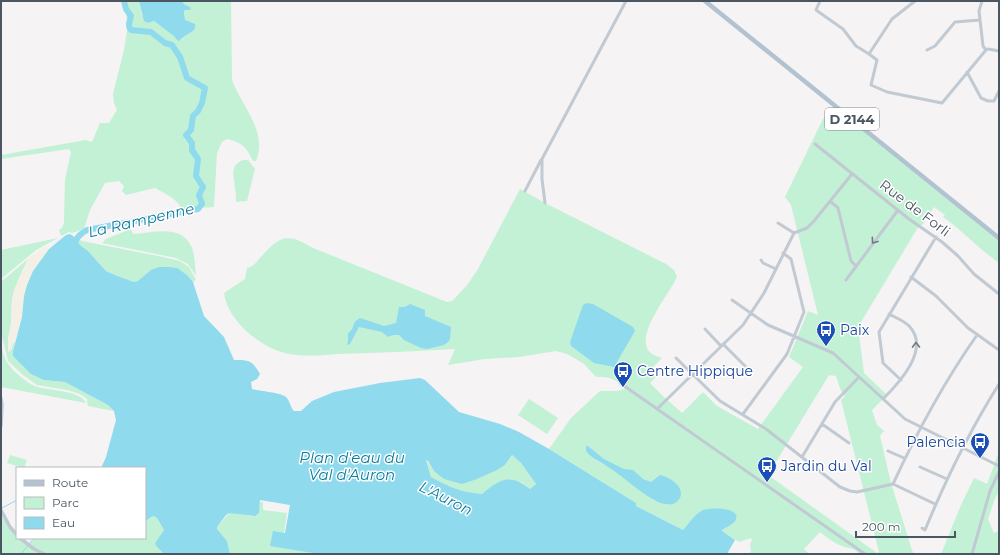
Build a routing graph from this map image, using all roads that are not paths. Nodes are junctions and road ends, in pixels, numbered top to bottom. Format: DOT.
graph roads {
  1 [pos="626,1"];
  2 [pos="705,1"];
  3 [pos="820,1"];
  4 [pos="915,1"];
  5 [pos="982,1"];
  6 [pos="980,20"];
  7 [pos="927,50"];
  8 [pos="986,50"];
  9 [pos="999,50"];
  10 [pos="869,54"];
  11 [pos="967,72"];
  12 [pos="999,91"];
  13 [pos="815,144"];
  14 [pos="542,158"];
  15 [pos="852,174"];
  16 [pos="525,191"];
  17 [pos="830,201"];
  18 [pos="545,203"];
  19 [pos="898,210"];
  20 [pos="778,223"];
  21 [pos="794,233"];
  22 [pos="936,237"];
  23 [pos="999,238"];
  24 [pos="783,253"];
  25 [pos="761,260"];
  26 [pos="856,266"];
  27 [pos="776,269"];
  28 [pos="911,277"];
  29 [pos="846,280"];
  30 [pos="999,294"];
  31 [pos="732,300"];
  32 [pos="750,313"];
  33 [pos="889,314"];
  34 [pos="705,329"];
  35 [pos="977,335"];
  36 [pos="794,336"];
  37 [pos="722,345"];
  38 [pos="999,350"];
  39 [pos="676,358"];
  40 [pos="745,366"];
  41 [pos="692,374"];
  42 [pos="858,377"];
  43 [pos="901,380"];
  44 [pos="620,383"];
  45 [pos="999,384"];
  46 [pos="1,398"];
  47 [pos="883,399"];
  48 [pos="657,409"];
  49 [pos="743,414"];
  50 [pos="822,424"];
  51 [pos="1,426"];
  52 [pos="920,428"];
  53 [pos="849,443"];
  54 [pos="962,447"];
  55 [pos="888,451"];
  56 [pos="802,457"];
  57 [pos="904,458"];
  58 [pos="999,466"];
  59 [pos="920,467"];
  60 [pos="999,472"];
  61 [pos="947,479"];
  62 [pos="893,484"];
  63 [pos="936,504"];
  64 [pos="1,511"];
  65 [pos="922,528"];
  66 [pos="16,534"];
  67 [pos="21,539"];
  68 [pos="44,554"];
  69 [pos="865,554"];
  70 [pos="972,554"];
  1 -- 14 [label="street"];
  2 -- 23 [label="main road, D 2144"];
  3 -- 10 [label="street"];
  4 -- 10 [label="street"];
  5 -- 6 [label="street"];
  6 -- 7 [label="street"];
  6 -- 8 [label="street"];
  8 -- 9 [label="street"];
  8 -- 11 [label="street"];
  10 -- 11 [label="street"];
  11 -- 12 [label="street"];
  13 -- 15 [label="street, Rue de Forli"];
  14 -- 16 [label="street"];
  14 -- 18 [label="street"];
  15 -- 17 [label="street"];
  15 -- 19 [label="street, Rue de Forli"];
  17 -- 21 [label="street"];
  17 -- 26 [label="street"];
  19 -- 22 [label="street, Rue de Forli"];
  19 -- 26 [label="street, one-way"];
  20 -- 21 [label="street"];
  21 -- 24 [label="street"];
  22 -- 28 [label="street"];
  22 -- 30 [label="street, Rue de Forli"];
  24 -- 27 [label="street"];
  24 -- 36 [label="street"];
  25 -- 27 [label="street"];
  26 -- 29 [label="street"];
  27 -- 32 [label="street"];
  28 -- 33 [label="street"];
  28 -- 35 [label="street"];
  31 -- 32 [label="street"];
  32 -- 36 [label="street"];
  32 -- 37 [label="street"];
  33 -- 43 [label="street"];
  43 -- 33 [label="street, one-way"];
  34 -- 37 [label="street"];
  35 -- 38 [label="street"];
  35 -- 52 [label="street"];
  36 -- 42 [label="street"];
  36 -- 49 [label="street"];
  37 -- 40 [label="street"];
  37 -- 41 [label="street"];
  39 -- 41 [label="street"];
  41 -- 48 [label="street"];
  41 -- 49 [label="street"];
  42 -- 47 [label="street"];
  42 -- 50 [label="street"];
  43 -- 47 [label="street"];
  44 -- 48 [label="street"];
  45 -- 54 [label="street"];
  46 -- 51 [label="street"];
  47 -- 52 [label="street"];
  48 -- 69 [label="street"];
  49 -- 56 [label="street"];
  50 -- 53 [label="street"];
  50 -- 56 [label="street"];
  52 -- 54 [label="street"];
  52 -- 57 [label="street"];
  54 -- 58 [label="street"];
  54 -- 61 [label="street"];
  55 -- 57 [label="street"];
  56 -- 62 [label="street"];
  57 -- 62 [label="street"];
  59 -- 61 [label="street"];
  60 -- 70 [label="street"];
  61 -- 63 [label="street"];
  62 -- 63 [label="street"];
  63 -- 65 [label="street"];
  64 -- 66 [label="street"];
  67 -- 68 [label="street"];
}
